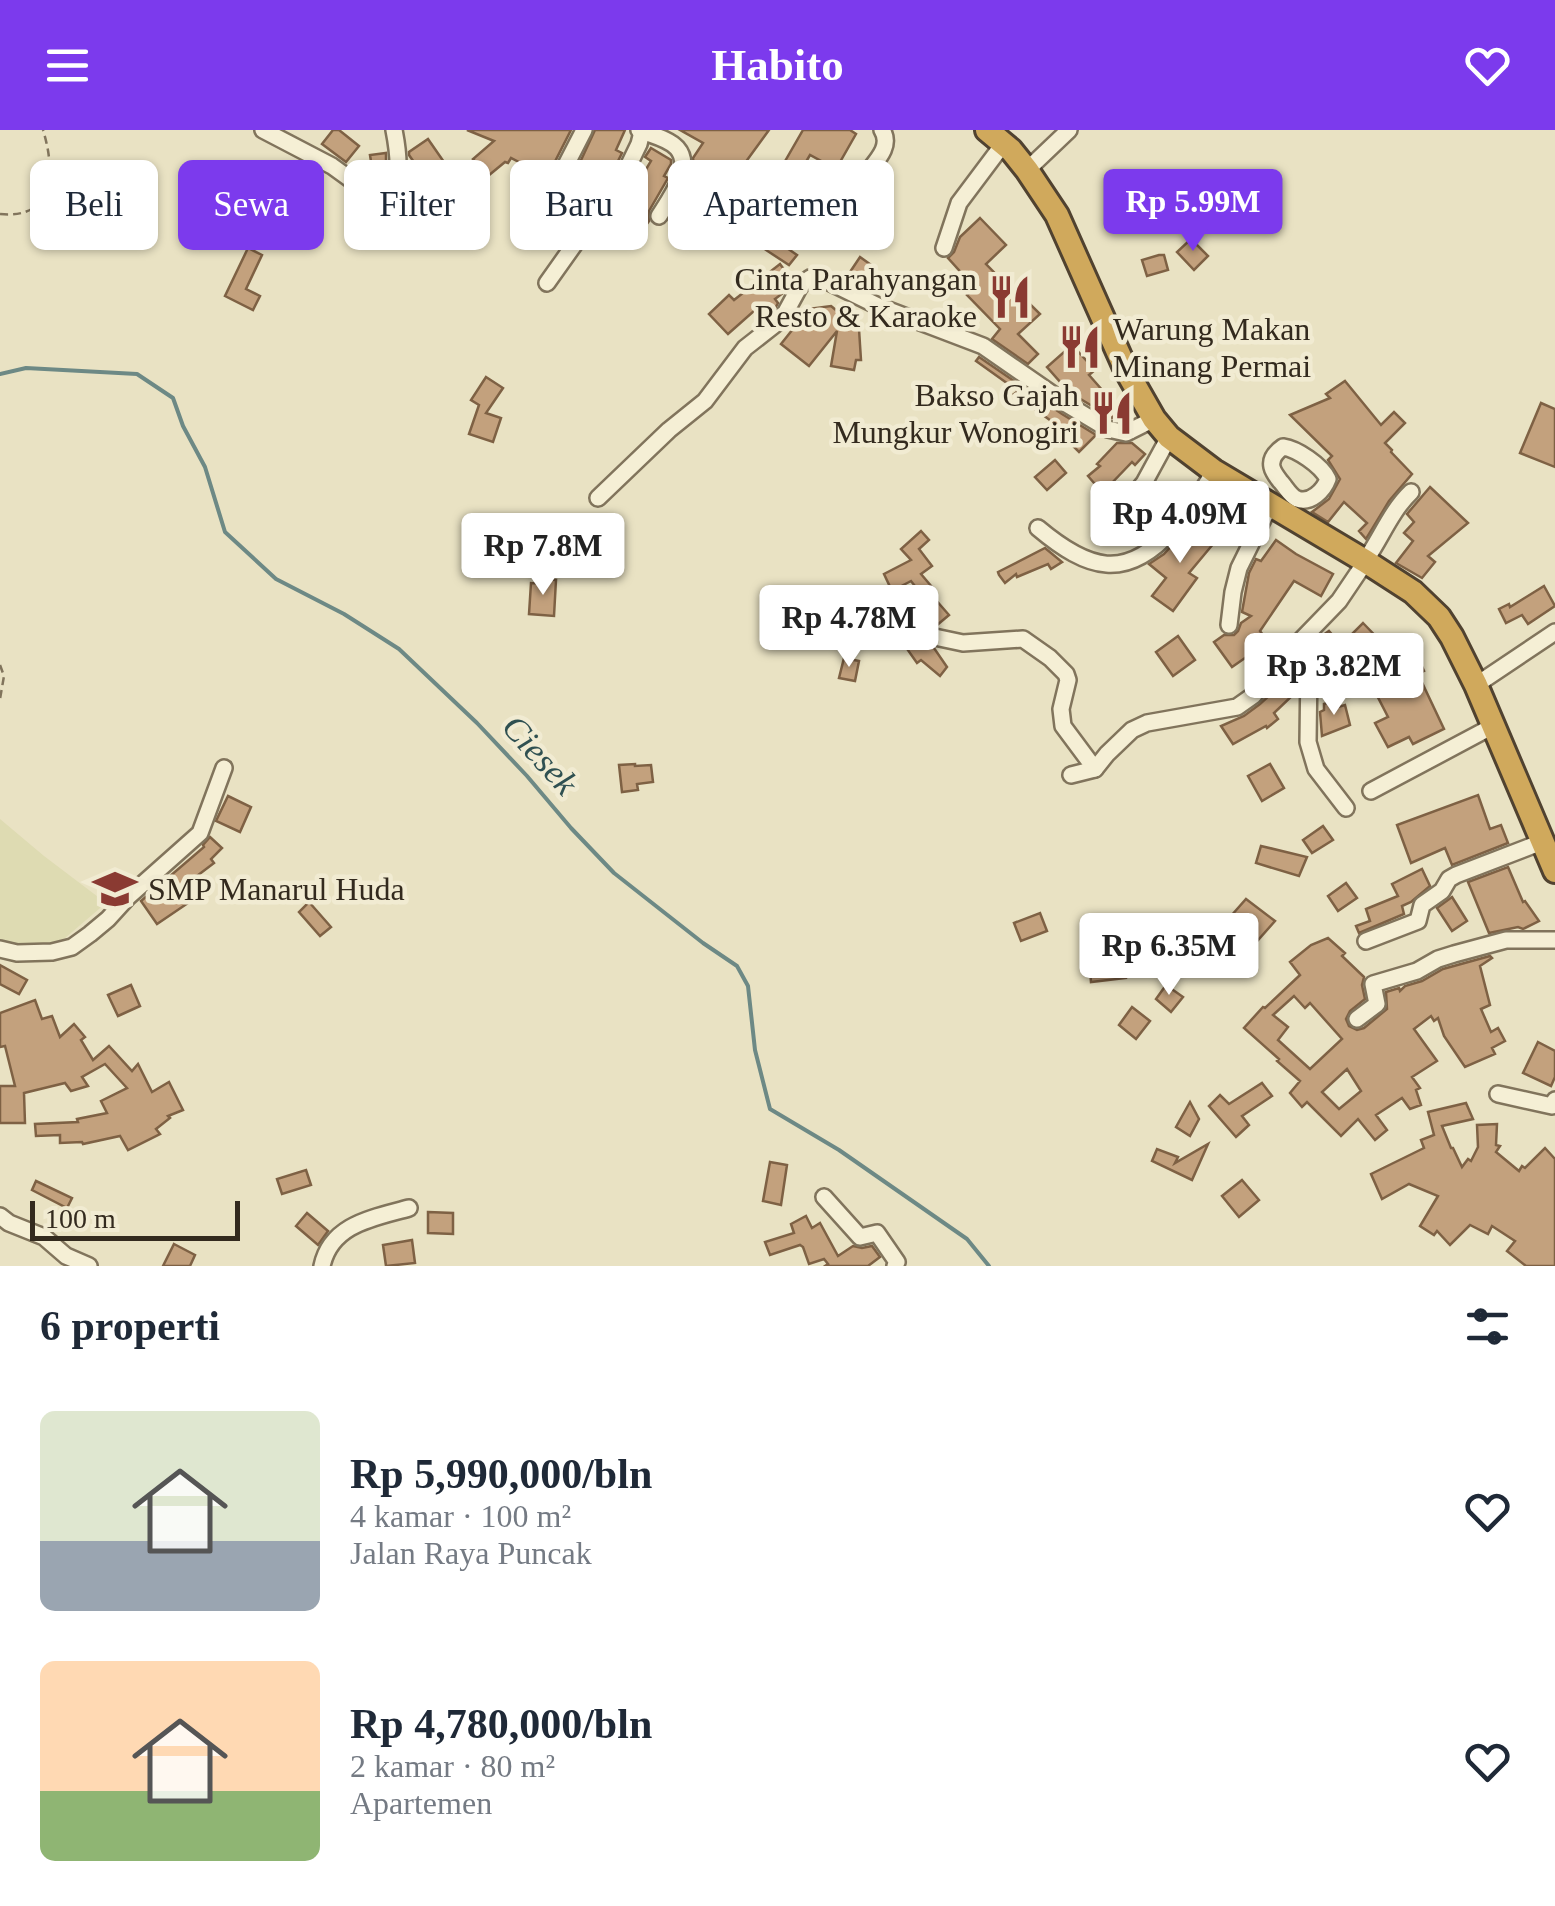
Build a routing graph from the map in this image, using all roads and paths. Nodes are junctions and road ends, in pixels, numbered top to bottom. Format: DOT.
graph roads {
  1 [pos="42,130"];
  2 [pos="263,130"];
  3 [pos="394,130"];
  4 [pos="584,130"];
  5 [pos="882,130"];
  6 [pos="1069,130"];
  7 [pos="640,131"];
  8 [pos="996,137"];
  9 [pos="569,160"];
  10 [pos="876,160"];
  11 [pos="1028,170"];
  12 [pos="0,214"];
  13 [pos="659,216"];
  14 [pos="944,248"];
  15 [pos="548,283"];
  16 [pos="1161,428"];
  17 [pos="1214,471"];
  18 [pos="1410,492"];
  19 [pos="1134,495"];
  20 [pos="598,498"];
  21 [pos="1283,505"];
  22 [pos="1038,528"];
  23 [pos="1366,561"];
  24 [pos="1229,625"];
  25 [pos="1555,632"];
  26 [pos="930,636"];
  27 [pos="1304,638"];
  28 [pos="0,665"];
  29 [pos="1476,685"];
  30 [pos="0,699"];
  31 [pos="1493,726"];
  32 [pos="224,768"];
  33 [pos="1094,769"];
  34 [pos="1071,775"];
  35 [pos="1370,791"];
  36 [pos="1346,808"];
  37 [pos="1547,844"];
  38 [pos="1555,871"];
  39 [pos="1555,940"];
  40 [pos="1366,941"];
  41 [pos="0,950"];
  42 [pos="1358,1019"];
  43 [pos="1498,1094"];
  44 [pos="1555,1100"];
  45 [pos="824,1197"];
  46 [pos="409,1208"];
  47 [pos="0,1216"];
  48 [pos="90,1266"];
  49 [pos="322,1266"];
  50 [pos="895,1266"];
  1 -- 12 [label="path"];
  2 -- 3 [label="street"];
  4 -- 9 [label="street"];
  5 -- 10 [label="street"];
  6 -- 11 [label="street"];
  7 -- 13 [label="street"];
  7 -- 15 [label="street"];
  8 -- 11 [label="highway"];
  8 -- 14 [label="street"];
  11 -- 16 [label="highway"];
  16 -- 17 [label="highway"];
  16 -- 19 [label="street"];
  16 -- 20 [label="street"];
  17 -- 21 [label="highway"];
  17 -- 22 [label="street"];
  18 -- 23 [label="street"];
  21 -- 23 [label="highway"];
  21 -- 24 [label="street"];
  23 -- 27 [label="street"];
  23 -- 29 [label="highway"];
  25 -- 29 [label="street"];
  26 -- 33 [label="street"];
  27 -- 33 [label="street"];
  27 -- 36 [label="street"];
  28 -- 30 [label="path"];
  29 -- 31 [label="highway"];
  31 -- 35 [label="street"];
  31 -- 37 [label="highway"];
  32 -- 41 [label="street"];
  33 -- 34 [label="street"];
  37 -- 38 [label="highway"];
  37 -- 40 [label="street"];
  39 -- 42 [label="street"];
  43 -- 44 [label="street"];
  45 -- 50 [label="street"];
  46 -- 49 [label="street"];
  47 -- 48 [label="street"];
}
